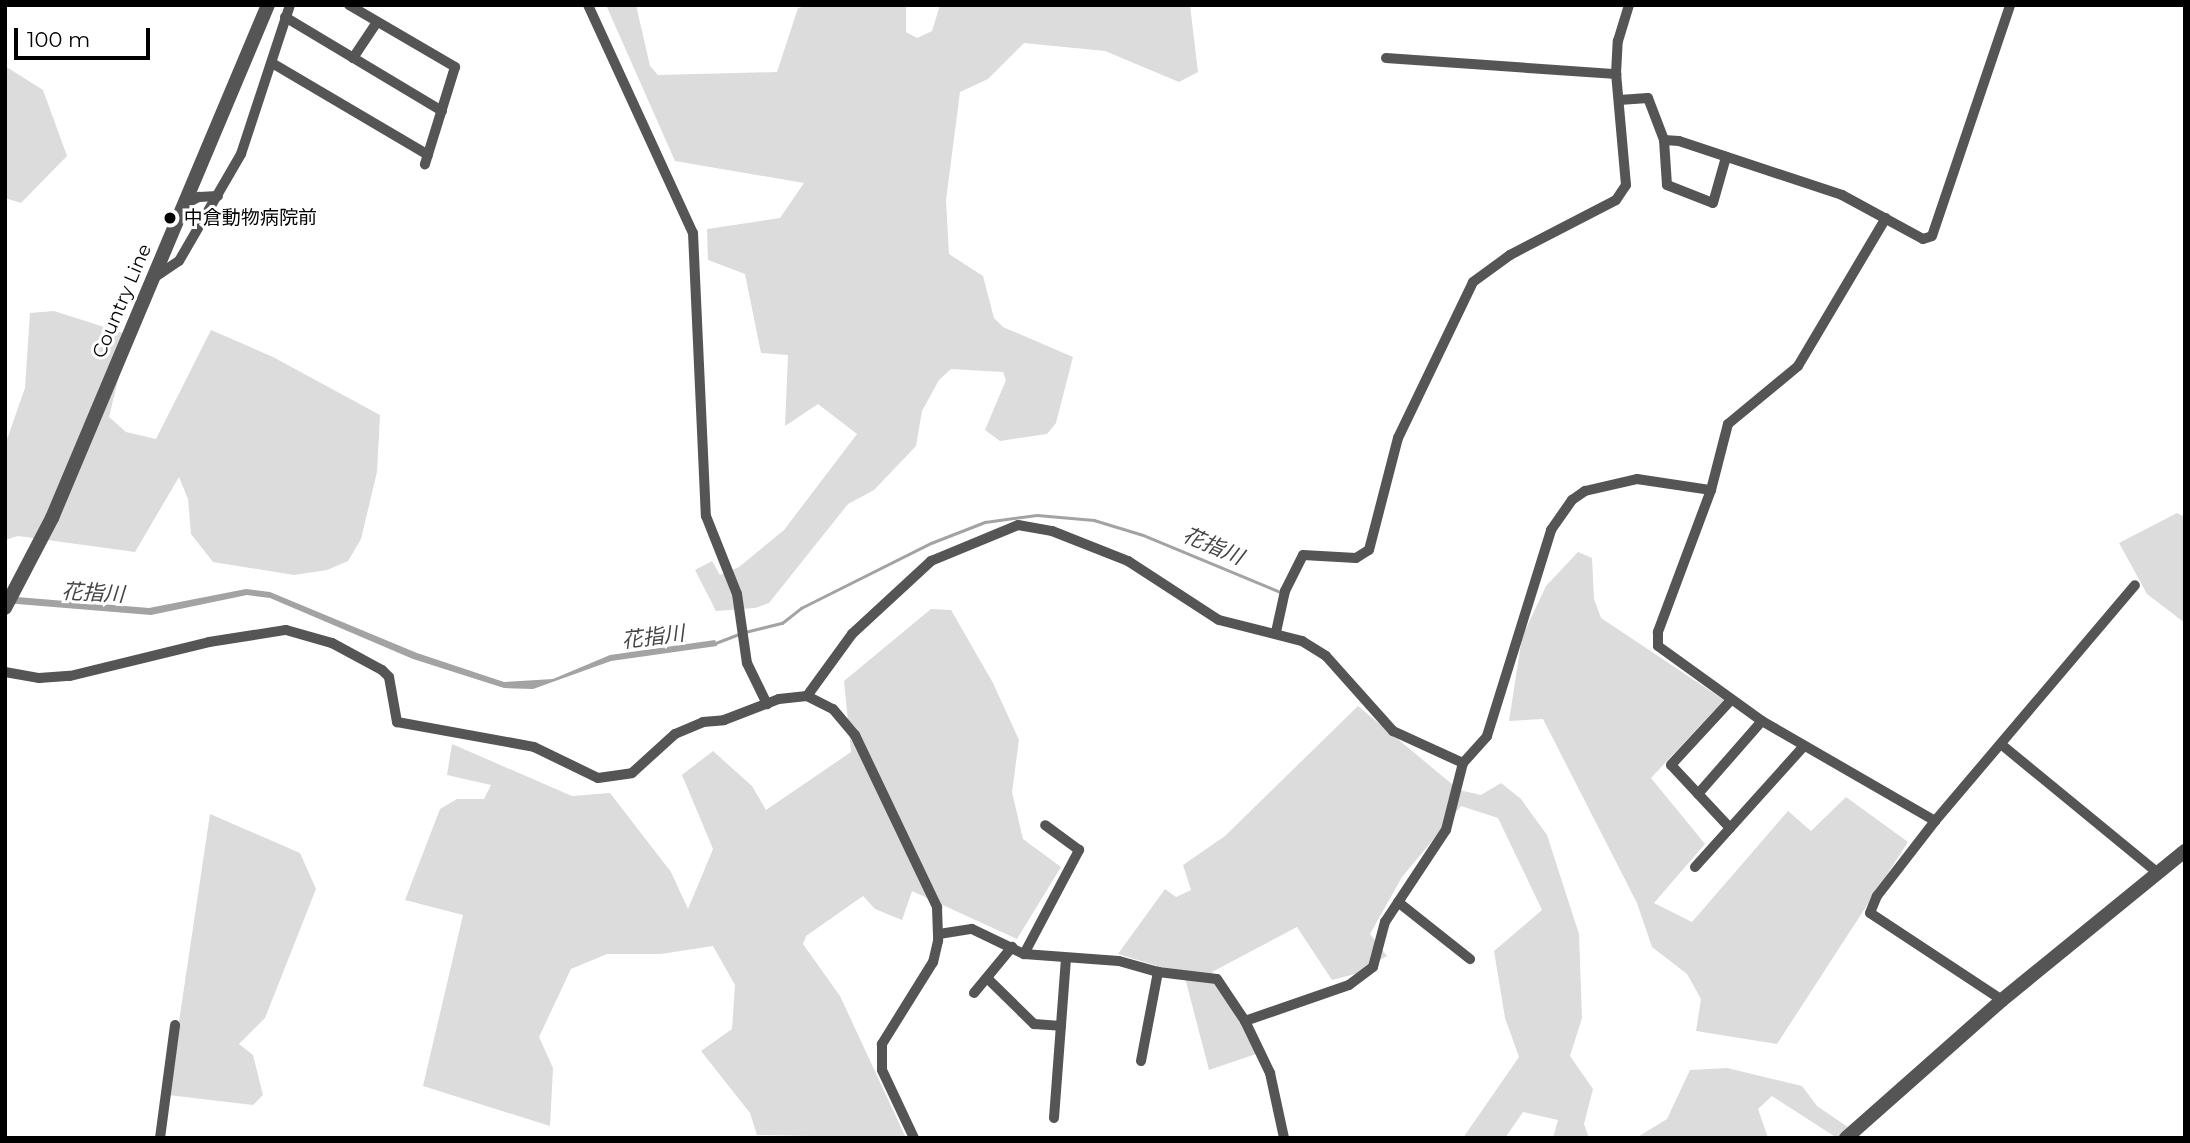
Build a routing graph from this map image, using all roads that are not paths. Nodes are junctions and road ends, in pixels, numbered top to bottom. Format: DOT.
graph roads {
  1 [pos="268,5"];
  2 [pos="290,5"];
  3 [pos="349,5"];
  4 [pos="588,5"];
  5 [pos="1629,5"];
  6 [pos="2010,5"];
  7 [pos="285,18"];
  8 [pos="377,22"];
  9 [pos="353,58"];
  10 [pos="1385,58"];
  11 [pos="272,63"];
  12 [pos="1616,74"];
  13 [pos="1619,100"];
  14 [pos="442,111"];
  15 [pos="1664,140"];
  16 [pos="1726,157"];
  17 [pos="218,196"];
  18 [pos="183,205"];
  19 [pos="1886,218"];
  20 [pos="152,279"];
  21 [pos="1711,490"];
  22 [pos="2136,585"];
  23 [pos="5,608"];
  24 [pos="1276,632"];
  25 [pos="5,672"];
  26 [pos="807,696"];
  27 [pos="1731,700"];
  28 [pos="767,704"];
  29 [pos="1762,721"];
  30 [pos="2002,745"];
  31 [pos="1804,746"];
  32 [pos="1463,763"];
  33 [pos="1698,794"];
  34 [pos="1935,821"];
  35 [pos="1045,825"];
  36 [pos="1730,828"];
  37 [pos="2185,851"];
  38 [pos="1695,867"];
  39 [pos="2158,873"];
  40 [pos="1398,902"];
  41 [pos="939,934"];
  42 [pos="1012,947"];
  43 [pos="1024,954"];
  44 [pos="1066,958"];
  45 [pos="1470,959"];
  46 [pos="1158,972"];
  47 [pos="987,978"];
  48 [pos="974,993"];
  49 [pos="2002,1000"];
  50 [pos="1245,1021"];
  51 [pos="175,1025"];
  52 [pos="1061,1026"];
  53 [pos="1141,1061"];
  54 [pos="1054,1118"];
  55 [pos="160,1138"];
  56 [pos="914,1138"];
  57 [pos="1284,1138"];
  58 [pos="1846,1138"];
  1 -- 18 [label="street, Country Line"];
  2 -- 7 [label="street"];
  3 -- 8 [label="street"];
  4 -- 28 [label="street"];
  5 -- 12 [label="street"];
  6 -- 19 [label="street"];
  7 -- 9 [label="street"];
  7 -- 11 [label="street"];
  8 -- 9 [label="street"];
  8 -- 14 [label="street"];
  9 -- 14 [label="street"];
  10 -- 12 [label="street"];
  11 -- 14 [label="street"];
  11 -- 17 [label="street"];
  12 -- 13 [label="street"];
  13 -- 15 [label="street"];
  13 -- 24 [label="street"];
  15 -- 16 [label="street"];
  15 -- 16 [label="street"];
  16 -- 19 [label="street"];
  17 -- 18 [label="street"];
  17 -- 20 [label="street"];
  18 -- 20 [label="street, Country Line"];
  19 -- 21 [label="street"];
  20 -- 23 [label="street, Country Line"];
  21 -- 27 [label="street"];
  21 -- 32 [label="street"];
  22 -- 30 [label="street"];
  24 -- 26 [label="street"];
  24 -- 32 [label="street"];
  25 -- 28 [label="street"];
  26 -- 28 [label="street"];
  26 -- 41 [label="street"];
  27 -- 29 [label="street"];
  27 -- 33 [label="street"];
  29 -- 31 [label="street"];
  29 -- 33 [label="street"];
  30 -- 34 [label="street"];
  30 -- 39 [label="street"];
  31 -- 34 [label="street"];
  31 -- 36 [label="street"];
  32 -- 40 [label="street"];
  33 -- 36 [label="street"];
  34 -- 49 [label="street"];
  35 -- 43 [label="street"];
  36 -- 38 [label="street"];
  37 -- 39 [label="street"];
  39 -- 49 [label="street"];
  40 -- 45 [label="street"];
  40 -- 50 [label="street"];
  41 -- 42 [label="street"];
  41 -- 56 [label="street"];
  42 -- 43 [label="street"];
  42 -- 47 [label="street"];
  43 -- 44 [label="street"];
  44 -- 46 [label="street"];
  44 -- 52 [label="street"];
  46 -- 50 [label="street"];
  46 -- 53 [label="street"];
  47 -- 48 [label="street"];
  47 -- 52 [label="street"];
  49 -- 58 [label="street"];
  50 -- 57 [label="street"];
  51 -- 55 [label="street"];
  52 -- 54 [label="street"];
}
